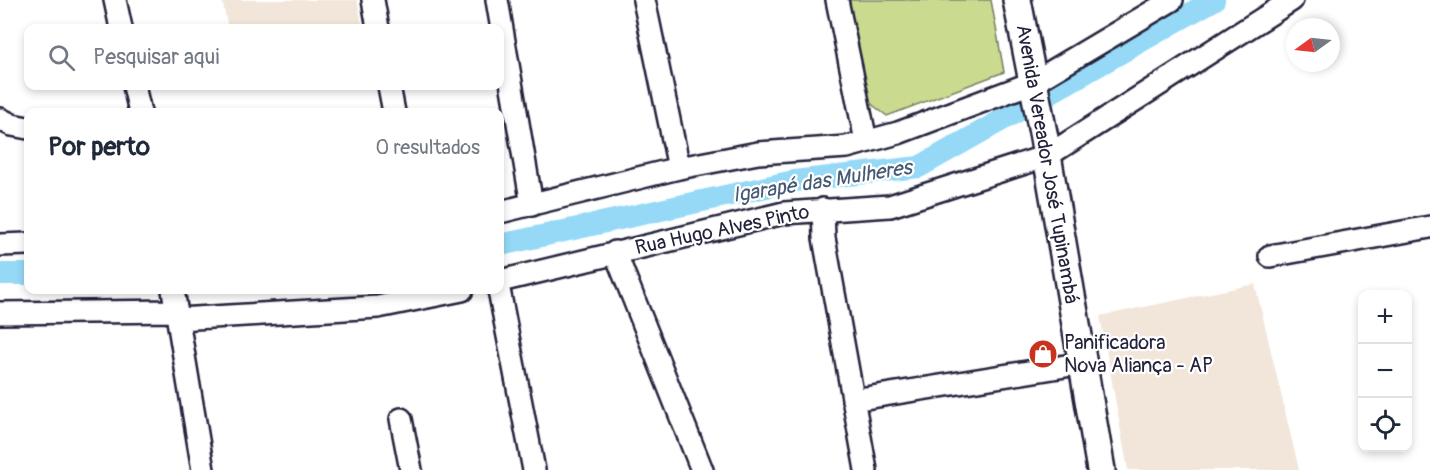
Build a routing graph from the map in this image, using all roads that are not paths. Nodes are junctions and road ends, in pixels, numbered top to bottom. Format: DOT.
graph roads {
  1 [pos="115,0"];
  2 [pos="373,0"];
  3 [pos="498,0"];
  4 [pos="644,0"];
  5 [pos="837,0"];
  6 [pos="1017,0"];
  7 [pos="1172,0"];
  8 [pos="1292,0"];
  9 [pos="120,24"];
  10 [pos="377,24"];
  11 [pos="502,24"];
  12 [pos="504,36"];
  13 [pos="1035,87"];
  14 [pos="135,90"];
  15 [pos="390,90"];
  16 [pos="139,108"];
  17 [pos="393,108"];
  18 [pos="0,119"];
  19 [pos="24,127"];
  20 [pos="866,141"];
  21 [pos="1046,147"];
  22 [pos="679,168"];
  23 [pos="532,205"];
  24 [pos="823,209"];
  25 [pos="504,211"];
  26 [pos="1430,227"];
  27 [pos="24,244"];
  28 [pos="0,245"];
  29 [pos="615,252"];
  30 [pos="1270,256"];
  31 [pos="504,280"];
  32 [pos="443,294"];
  33 [pos="500,294"];
  34 [pos="176,304"];
  35 [pos="0,313"];
  36 [pos="1084,363"];
  37 [pos="853,400"];
  38 [pos="401,419"];
  39 [pos="203,470"];
  40 [pos="411,470"];
  41 [pos="534,470"];
  42 [pos="702,470"];
  43 [pos="866,470"];
  44 [pos="1101,470"];
  1 -- 9 [label="street"];
  2 -- 10 [label="street"];
  3 -- 11 [label="street"];
  4 -- 22 [label="street"];
  5 -- 20 [label="street"];
  6 -- 13 [label="street, Avenida Vereador José Tupinambá"];
  7 -- 13 [label="street"];
  8 -- 21 [label="street, Rua Hugo Alves Pinto"];
  12 -- 23 [label="street"];
  13 -- 20 [label="street"];
  13 -- 21 [label="street, Avenida Vereador José Tupinambá"];
  14 -- 16 [label="street"];
  15 -- 17 [label="street"];
  18 -- 19 [label="street"];
  20 -- 22 [label="street"];
  21 -- 24 [label="street, Rua Hugo Alves Pinto"];
  21 -- 36 [label="street, Avenida Vereador José Tupinambá"];
  22 -- 23 [label="street"];
  23 -- 25 [label="street"];
  24 -- 29 [label="street, Rua Hugo Alves Pinto"];
  24 -- 37 [label="street"];
  26 -- 30 [label="street"];
  27 -- 28 [label="street"];
  29 -- 31 [label="street, Rua Hugo Alves Pinto"];
  29 -- 42 [label="street"];
  32 -- 34 [label="street"];
  33 -- 41 [label="street"];
  34 -- 35 [label="street"];
  34 -- 39 [label="street"];
  36 -- 37 [label="street"];
  36 -- 44 [label="street, Avenida Vereador José Tupinambá"];
  37 -- 43 [label="street"];
  38 -- 40 [label="street"];
}
